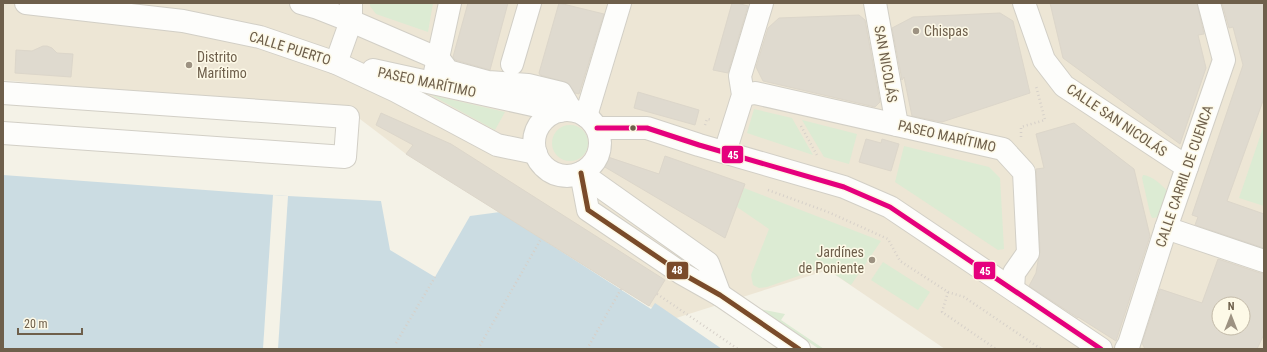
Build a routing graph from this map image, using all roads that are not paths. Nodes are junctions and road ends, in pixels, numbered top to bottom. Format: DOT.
graph roads {
  1 [pos="26,3"];
  2 [pos="301,3"];
  3 [pos="450,3"];
  4 [pos="530,3"];
  5 [pos="620,3"];
  6 [pos="762,3"];
  7 [pos="876,3"];
  8 [pos="1024,3"];
  9 [pos="1209,3"];
  10 [pos="351,12"];
  11 [pos="439,59"];
  12 [pos="336,63"];
  13 [pos="512,64"];
  14 [pos="433,84"];
  15 [pos="3,93"];
  16 [pos="743,95"];
  17 [pos="578,116"];
  18 [pos="897,125"];
  19 [pos="3,133"];
  20 [pos="725,152"];
  21 [pos="536,154"];
  22 [pos="1187,167"];
  23 [pos="581,173"];
  24 [pos="1166,228"];
  25 [pos="1264,262"];
  26 [pos="1013,289"];
  27 [pos="799,349"];
  28 [pos="1101,349"];
  29 [pos="1126,349"];
  1 -- 12 [label="street, CALLE PUERTO"];
  2 -- 10 [label="street, PASEO MARÍTIMO"];
  3 -- 11 [label="street"];
  4 -- 13 [label="street"];
  5 -- 17 [label="street"];
  6 -- 16 [label="street"];
  7 -- 18 [label="street, SAN NICOLÁS"];
  8 -- 22 [label="street, CALLE SAN NICOLÁS"];
  9 -- 22 [label="street, CALLE CARRIL DE CUENCA"];
  10 -- 11 [label="street, PASEO MARÍTIMO"];
  10 -- 12 [label="street"];
  11 -- 14 [label="street"];
  11 -- 17 [label="street"];
  12 -- 14 [label="street, PASEO MARÍTIMO"];
  12 -- 21 [label="street, CALLE PUERTO"];
  14 -- 17 [label="street, PASEO MARÍTIMO"];
  15 -- 19 [label="street"];
  16 -- 18 [label="street, PASEO MARÍTIMO"];
  16 -- 20 [label="street"];
  17 -- 20 [label="street, PASEO MARÍTIMO"];
  17 -- 21 [label="street"];
  17 -- 23 [label="street"];
  18 -- 26 [label="street, PASEO MARÍTIMO"];
  20 -- 26 [label="street, PASEO MARÍTIMO"];
  21 -- 23 [label="street"];
  22 -- 24 [label="street, CALLE CARRIL DE CUENCA"];
  23 -- 27 [label="street"];
  24 -- 25 [label="street"];
  24 -- 29 [label="street, CALLE CARRIL DE CUENCA"];
  26 -- 28 [label="street, PASEO MARÍTIMO"];
}
